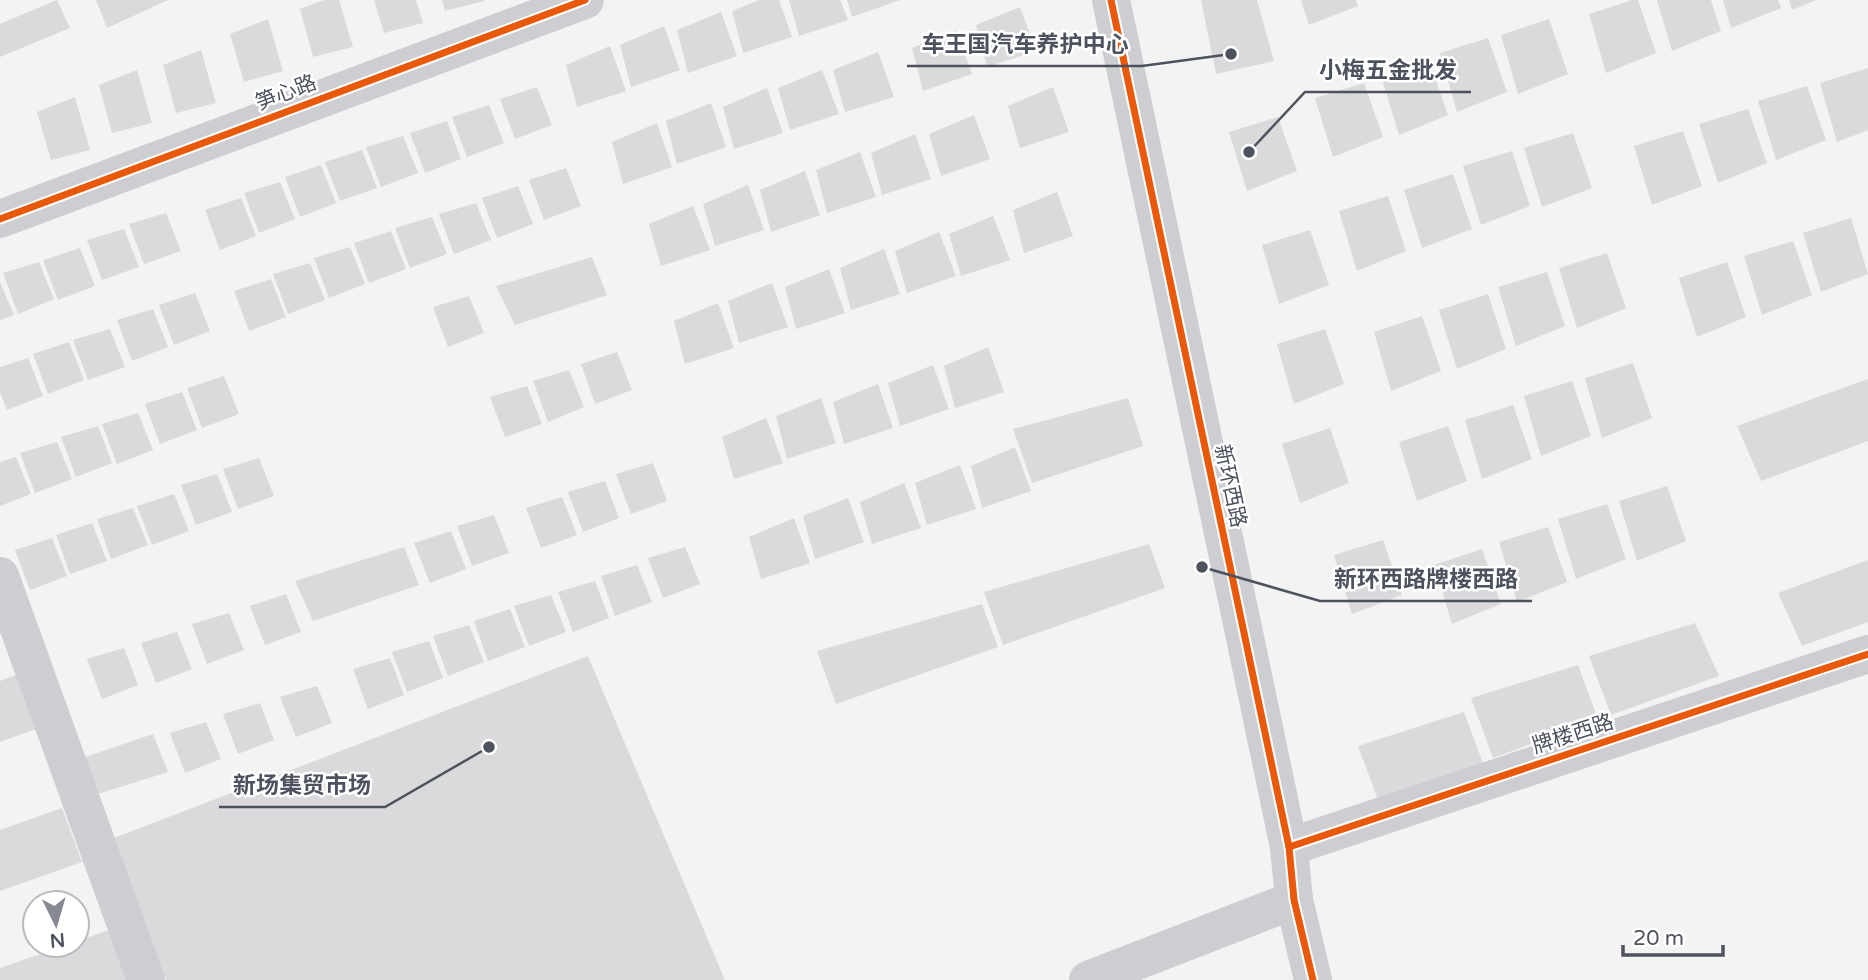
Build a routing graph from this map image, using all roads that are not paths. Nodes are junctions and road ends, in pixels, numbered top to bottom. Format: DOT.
graph roads {
  1 [pos="585,0"];
  2 [pos="1111,0"];
  3 [pos="0,219"];
  4 [pos="0,576"];
  5 [pos="1868,654"];
  6 [pos="1289,847"];
  7 [pos="1294,900"];
  8 [pos="146,980"];
  9 [pos="1088,980"];
  10 [pos="1313,980"];
  1 -- 3 [label="street, 笋心路"];
  2 -- 6 [label="street, 新环西路"];
  4 -- 8 [label="street"];
  5 -- 6 [label="street, 牌楼西路"];
  6 -- 7 [label="street, 新环西路"];
  7 -- 9 [label="street"];
  7 -- 10 [label="street, 新环西路"];
}
